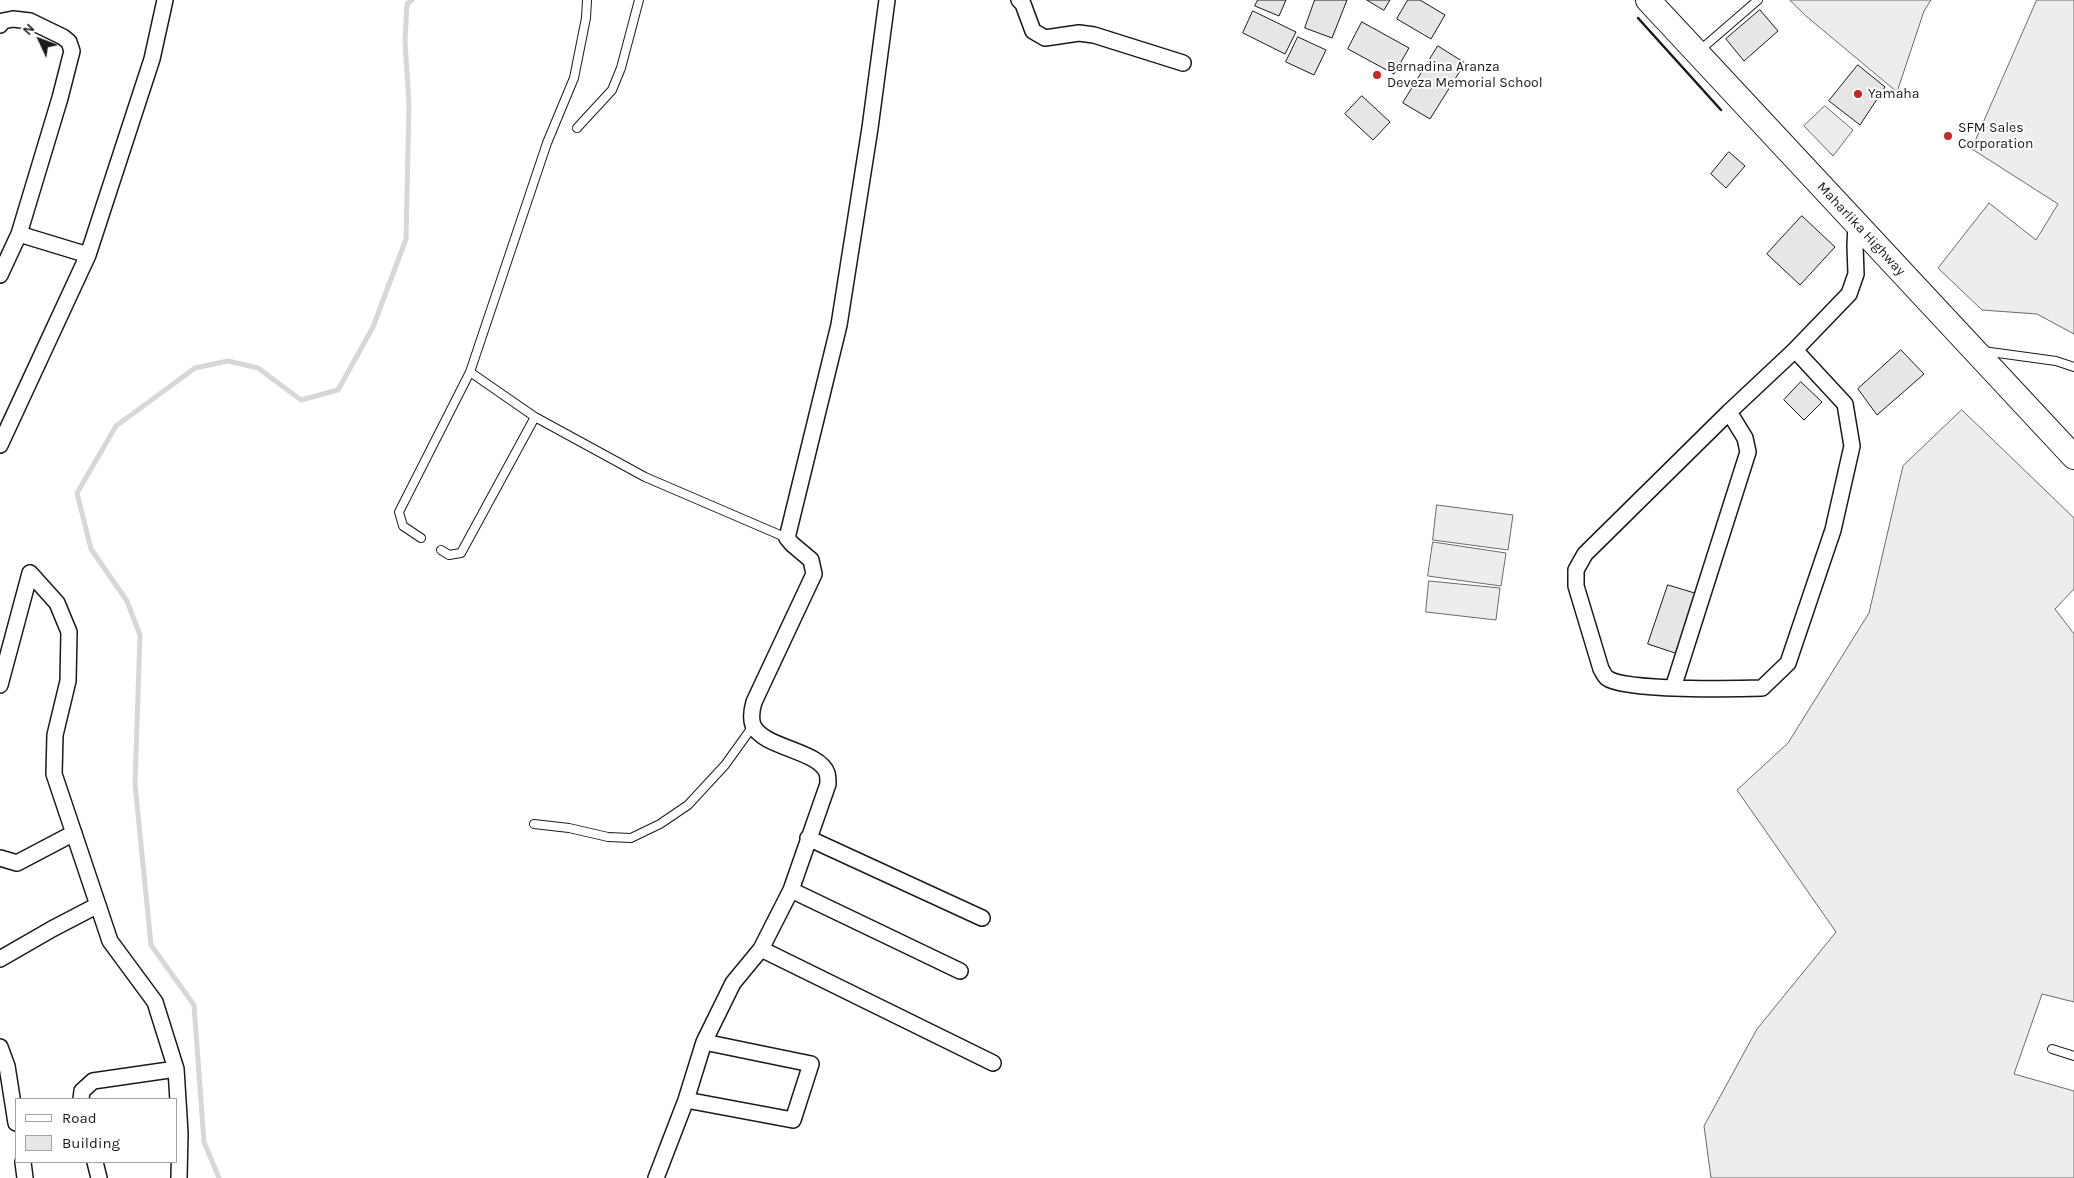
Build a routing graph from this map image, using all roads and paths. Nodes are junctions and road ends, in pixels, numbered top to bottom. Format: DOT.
graph roads {
  1 [pos="165,0"];
  2 [pos="587,0"];
  3 [pos="639,0"];
  4 [pos="887,0"];
  5 [pos="1019,0"];
  6 [pos="1648,0"];
  7 [pos="1758,0"];
  8 [pos="0,25"];
  9 [pos="1697,52"];
  10 [pos="1183,63"];
  11 [pos="577,128"];
  12 [pos="1856,222"];
  13 [pos="19,234"];
  14 [pos="88,255"];
  15 [pos="0,275"];
  16 [pos="1795,350"];
  17 [pos="1974,350"];
  18 [pos="2074,367"];
  19 [pos="470,372"];
  20 [pos="1730,412"];
  21 [pos="535,416"];
  22 [pos="0,445"];
  23 [pos="2074,457"];
  24 [pos="421,538"];
  25 [pos="787,538"];
  26 [pos="441,550"];
  27 [pos="0,685"];
  28 [pos="1673,688"];
  29 [pos="753,726"];
  30 [pos="534,824"];
  31 [pos="74,833"];
  32 [pos="808,838"];
  33 [pos="0,858"];
  34 [pos="791,890"];
  35 [pos="98,905"];
  36 [pos="982,918"];
  37 [pos="761,948"];
  38 [pos="0,959"];
  39 [pos="960,971"];
  40 [pos="704,1042"];
  41 [pos="0,1047"];
  42 [pos="2052,1049"];
  43 [pos="2074,1056"];
  44 [pos="993,1063"];
  45 [pos="176,1069"];
  46 [pos="81,1098"];
  47 [pos="177,1098"];
  48 [pos="686,1100"];
  49 [pos="15,1117"];
  50 [pos="178,1133"];
  51 [pos="22,1163"];
  52 [pos="95,1163"];
  53 [pos="25,1178"];
  54 [pos="99,1178"];
  55 [pos="179,1178"];
  56 [pos="656,1178"];
  1 -- 14 [label="street"];
  2 -- 19 [label="lane"];
  3 -- 11 [label="lane"];
  4 -- 25 [label="street"];
  5 -- 10 [label="street"];
  6 -- 9 [label="main road, Maharlika Highway"];
  7 -- 9 [label="lane"];
  8 -- 13 [label="street"];
  9 -- 12 [label="main road, Maharlika Highway"];
  12 -- 16 [label="street"];
  12 -- 17 [label="main road, Maharlika Highway"];
  13 -- 14 [label="street"];
  13 -- 15 [label="street"];
  14 -- 22 [label="street"];
  16 -- 20 [label="street"];
  16 -- 28 [label="street"];
  17 -- 18 [label="lane"];
  17 -- 23 [label="main road, Maharlika Highway"];
  19 -- 21 [label="lane"];
  19 -- 24 [label="lane"];
  20 -- 28 [label="street"];
  20 -- 28 [label="street"];
  21 -- 25 [label="lane"];
  21 -- 26 [label="lane"];
  25 -- 29 [label="street"];
  27 -- 31 [label="street"];
  29 -- 30 [label="lane"];
  29 -- 32 [label="street"];
  31 -- 33 [label="street"];
  31 -- 35 [label="street"];
  32 -- 34 [label="street"];
  32 -- 36 [label="street"];
  34 -- 37 [label="street"];
  34 -- 39 [label="street"];
  35 -- 38 [label="street"];
  35 -- 45 [label="street"];
  37 -- 40 [label="street"];
  37 -- 44 [label="street"];
  40 -- 48 [label="street"];
  40 -- 48 [label="street"];
  41 -- 49 [label="street"];
  42 -- 43 [label="lane"];
  45 -- 46 [label="street"];
  45 -- 47 [label="street"];
  48 -- 56 [label="street"];
  50 -- 55 [label="street"];
  51 -- 53 [label="street"];
  52 -- 54 [label="street"];
}
